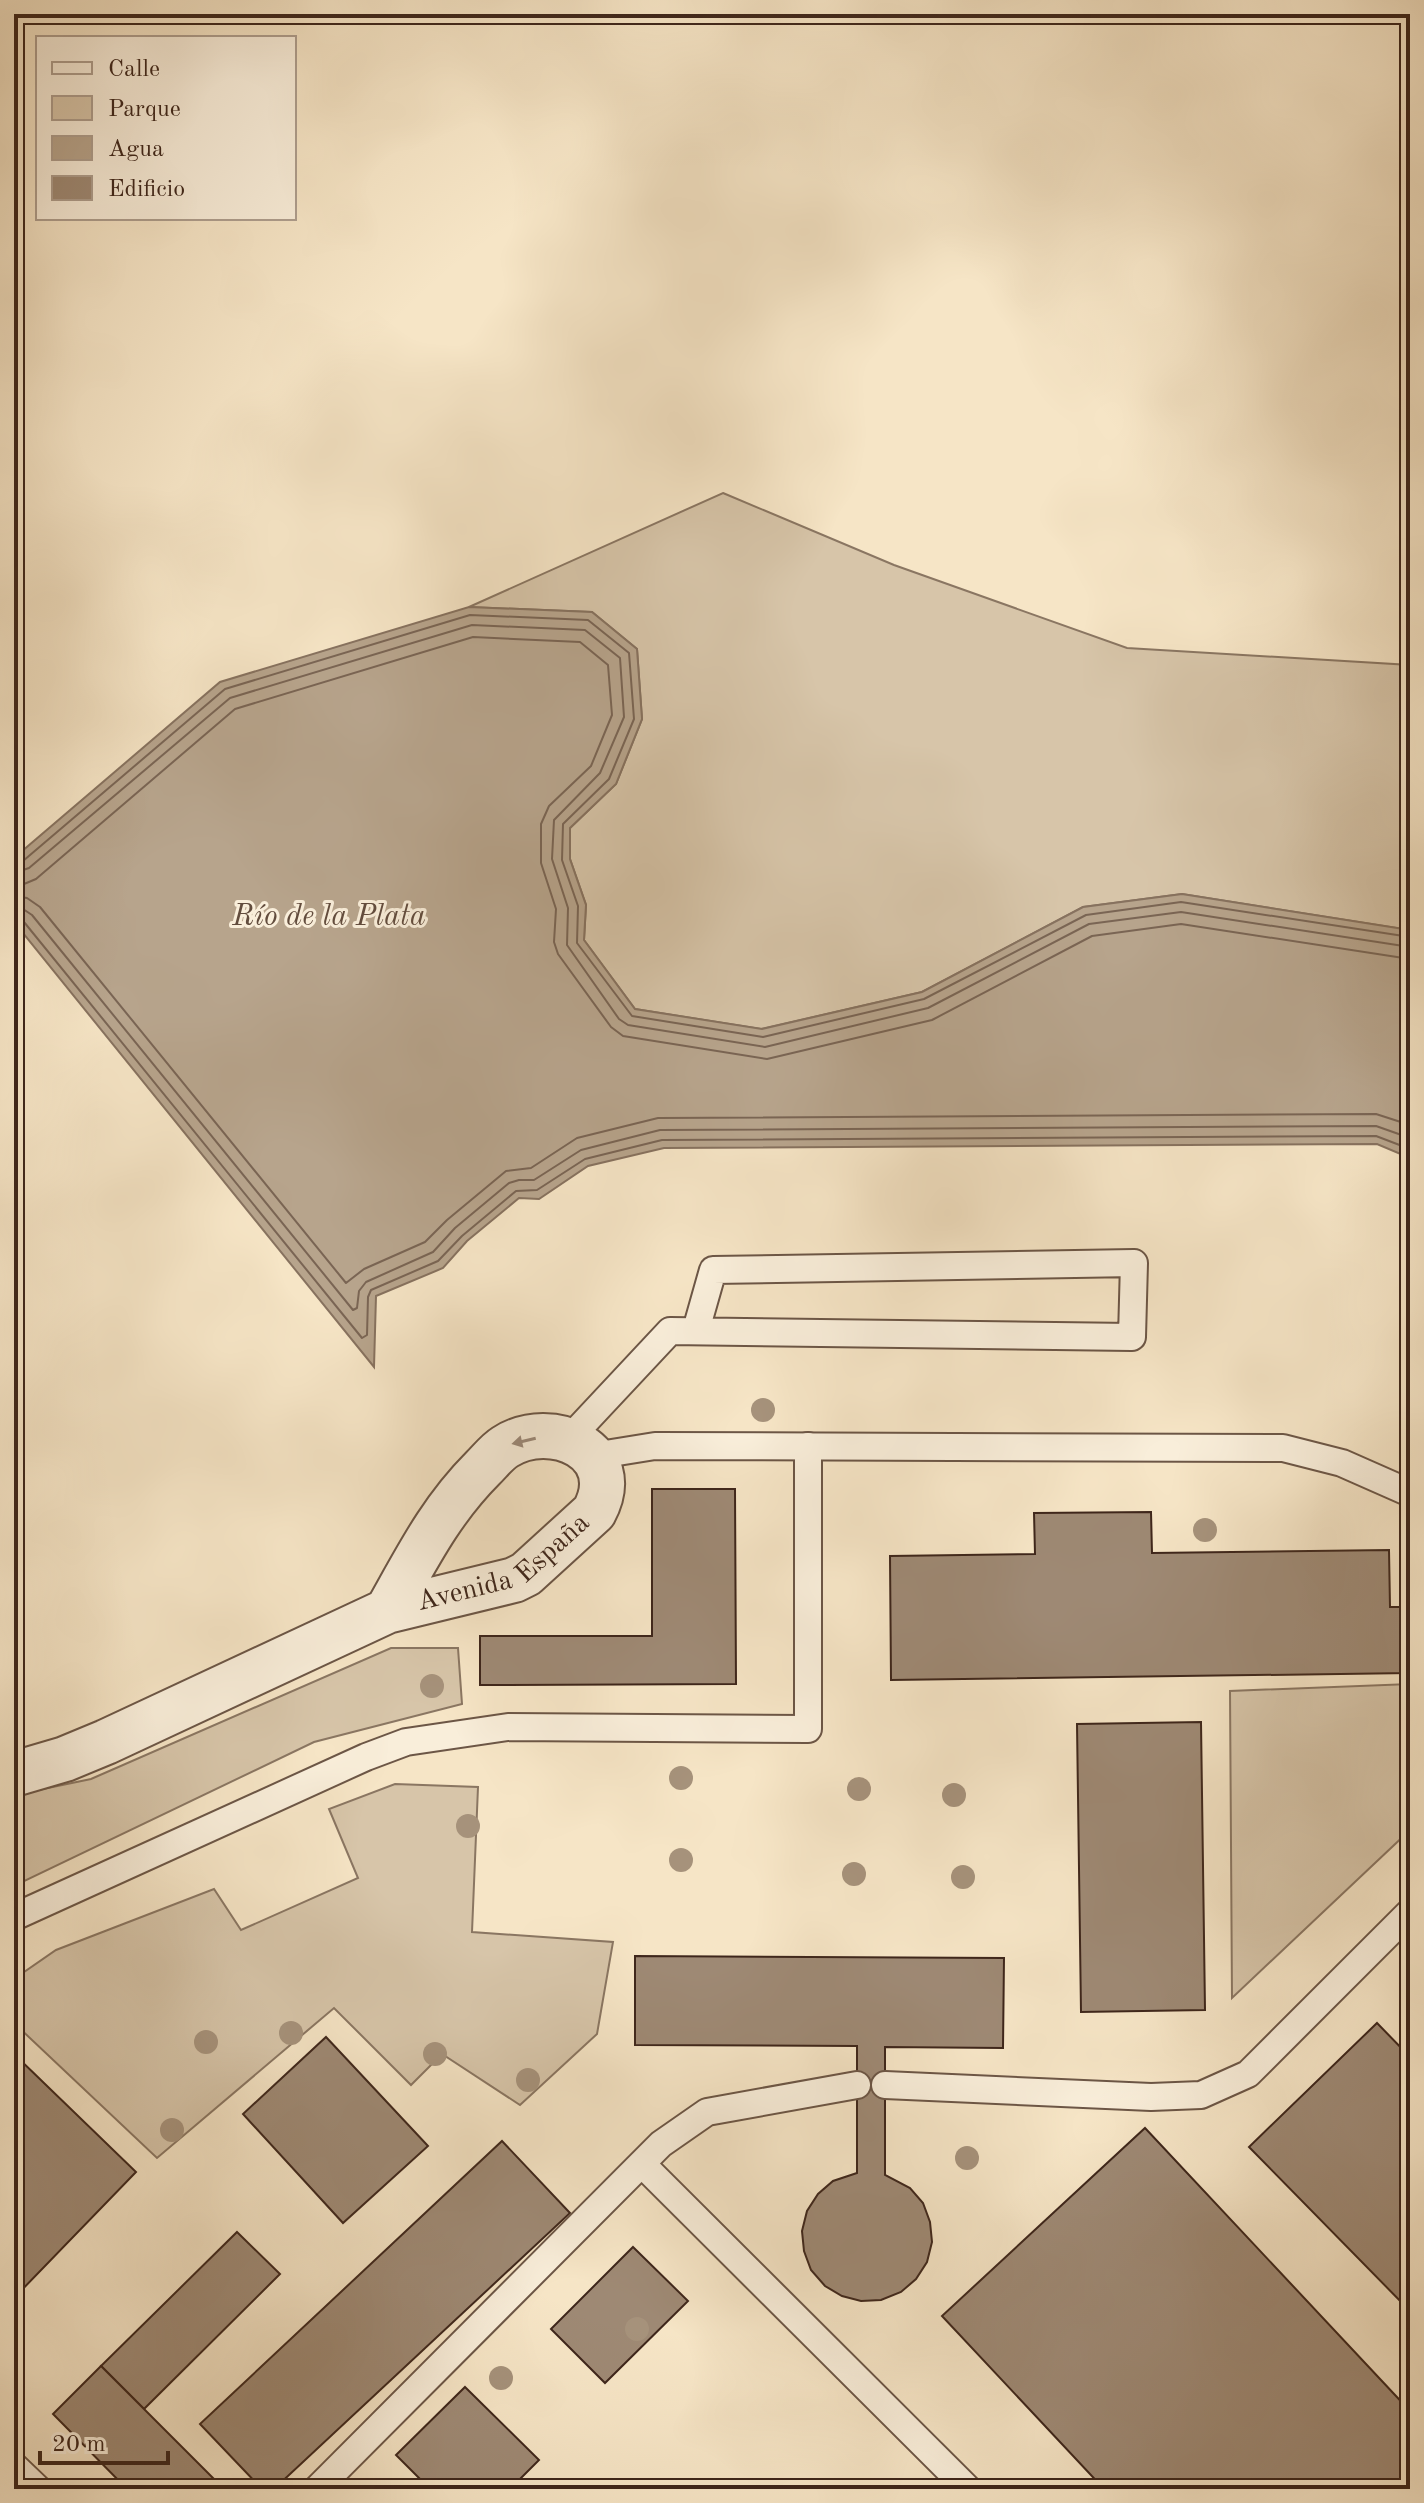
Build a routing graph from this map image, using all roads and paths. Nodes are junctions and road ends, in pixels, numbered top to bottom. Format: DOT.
graph roads {
  1 [pos="696,1330"];
  2 [pos="808,1446"];
  3 [pos="580,1448"];
  4 [pos="1410,1493"];
  5 [pos="387,1611"];
  6 [pos="14,1774"];
  7 [pos="1410,1912"];
  8 [pos="14,1917"];
  9 [pos="857,2085"];
  10 [pos="885,2085"];
  11 [pos="642,2164"];
  12 [pos="14,2466"];
  13 [pos="38,2489"];
  14 [pos="317,2489"];
  15 [pos="968,2489"];
  1 -- 1 [label="lane"];
  1 -- 3 [label="lane"];
  2 -- 3 [label="lane"];
  2 -- 4 [label="lane"];
  2 -- 8 [label="lane"];
  3 -- 5 [label="street, Avenida España, one-way"];
  3 -- 5 [label="street, Avenida España"];
  5 -- 6 [label="street, Avenida España"];
  7 -- 10 [label="lane"];
  9 -- 11 [label="lane"];
  11 -- 14 [label="lane"];
  11 -- 15 [label="lane"];
  12 -- 13 [label="lane"];
}
